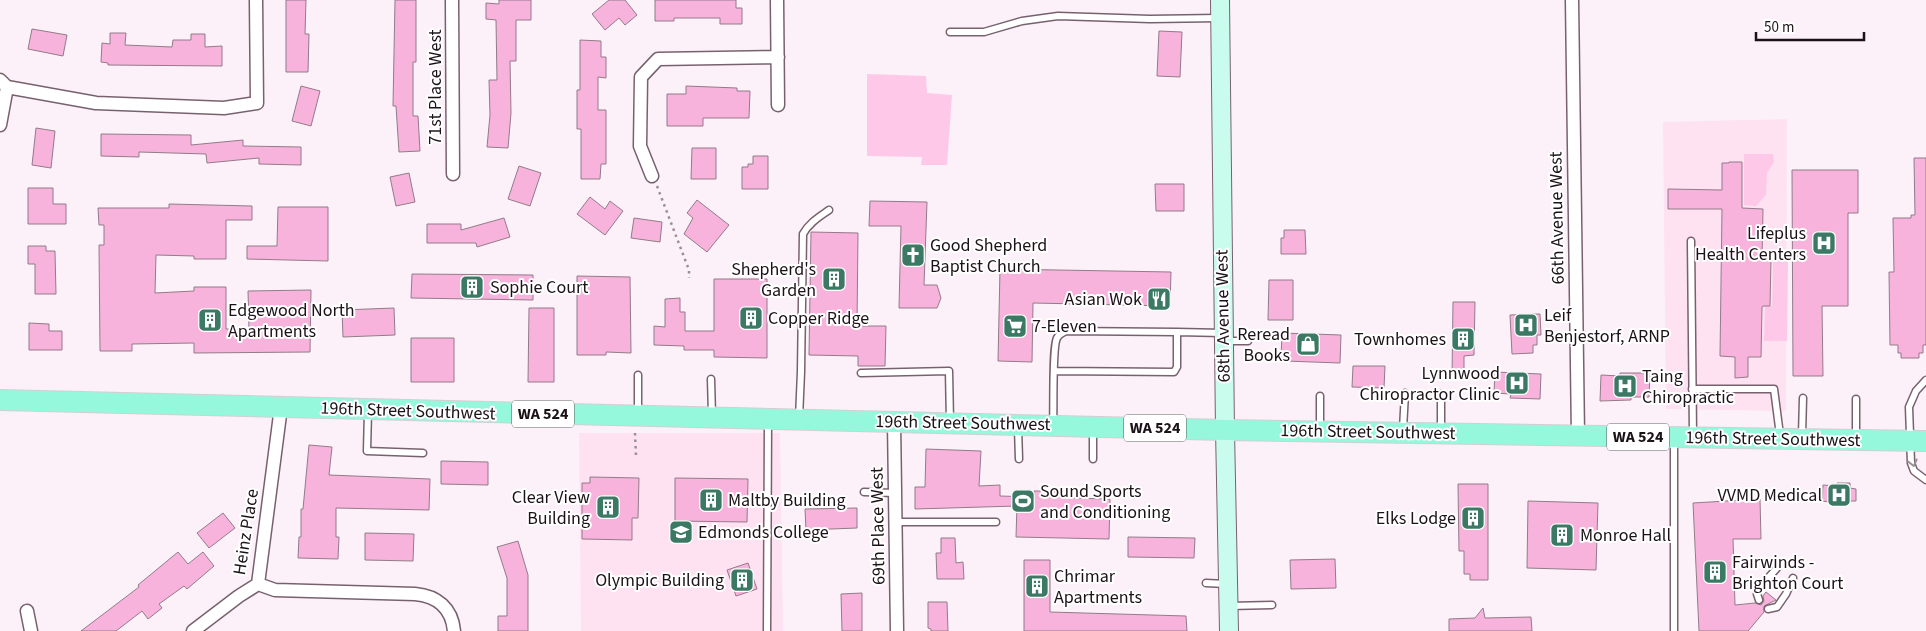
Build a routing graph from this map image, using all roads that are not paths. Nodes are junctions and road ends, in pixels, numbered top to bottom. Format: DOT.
graph roads {
  1 [pos="256,0"];
  2 [pos="452,0"];
  3 [pos="778,0"];
  4 [pos="1220,0"];
  5 [pos="1572,0"];
  6 [pos="1220,18"];
  7 [pos="950,32"];
  8 [pos="778,57"];
  9 [pos="3,84"];
  10 [pos="778,105"];
  11 [pos="0,125"];
  12 [pos="453,174"];
  13 [pos="652,176"];
  14 [pos="829,210"];
  15 [pos="1691,242"];
  16 [pos="1177,332"];
  17 [pos="1224,337"];
  18 [pos="1248,341"];
  19 [pos="1055,371"];
  20 [pos="861,373"];
  21 [pos="638,375"];
  22 [pos="711,379"];
  23 [pos="1926,380"];
  24 [pos="1692,389"];
  25 [pos="1405,393"];
  26 [pos="1441,394"];
  27 [pos="1320,396"];
  28 [pos="1803,398"];
  29 [pos="1856,399"];
  30 [pos="0,400"];
  31 [pos="281,407"];
  32 [pos="368,409"];
  33 [pos="712,418"];
  34 [pos="768,419"];
  35 [pos="799,420"];
  36 [pos="894,421"];
  37 [pos="636,423"];
  38 [pos="950,423"];
  39 [pos="1017,424"];
  40 [pos="1054,426"];
  41 [pos="1093,427"];
  42 [pos="1225,430"];
  43 [pos="1320,432"];
  44 [pos="1403,433"];
  45 [pos="1441,434"];
  46 [pos="1578,436"];
  47 [pos="1684,438"];
  48 [pos="1780,439"];
  49 [pos="1802,439"];
  50 [pos="1856,440"];
  51 [pos="1918,441"];
  52 [pos="423,453"];
  53 [pos="1018,459"];
  54 [pos="1092,459"];
  55 [pos="1926,480"];
  56 [pos="864,492"];
  57 [pos="895,493"];
  58 [pos="895,522"];
  59 [pos="996,522"];
  60 [pos="1777,568"];
  61 [pos="1792,578"];
  62 [pos="1206,583"];
  63 [pos="258,584"];
  64 [pos="1228,584"];
  65 [pos="1759,600"];
  66 [pos="1272,605"];
  67 [pos="1228,606"];
  68 [pos="1768,609"];
  69 [pos="27,611"];
  70 [pos="31,631"];
  71 [pos="193,631"];
  72 [pos="454,631"];
  73 [pos="767,631"];
  74 [pos="897,631"];
  75 [pos="1229,631"];
  76 [pos="1674,631"];
  1 -- 9 [label="street"];
  2 -- 12 [label="street, 71st Place West"];
  3 -- 8 [label="street"];
  4 -- 6 [label="street, 68th Avenue West"];
  5 -- 46 [label="street, 66th Avenue West"];
  6 -- 7 [label="lane"];
  6 -- 17 [label="street, 68th Avenue West"];
  8 -- 10 [label="street"];
  8 -- 13 [label="street"];
  9 -- 11 [label="street"];
  14 -- 35 [label="lane"];
  15 -- 24 [label="lane"];
  16 -- 17 [label="lane"];
  16 -- 19 [label="lane"];
  16 -- 19 [label="lane"];
  17 -- 18 [label="lane"];
  17 -- 42 [label="street, 68th Avenue West"];
  19 -- 40 [label="lane"];
  20 -- 38 [label="lane"];
  21 -- 37 [label="lane"];
  22 -- 33 [label="lane"];
  23 -- 51 [label="lane"];
  24 -- 47 [label="lane"];
  24 -- 48 [label="lane"];
  25 -- 44 [label="lane"];
  26 -- 45 [label="lane"];
  27 -- 43 [label="lane"];
  28 -- 49 [label="lane"];
  29 -- 50 [label="lane"];
  30 -- 31 [label="main road, 196th Street Southwest / WA 524"];
  31 -- 32 [label="main road, 196th Street Southwest / WA 524"];
  31 -- 63 [label="street, Heinz Place"];
  32 -- 37 [label="main road, 196th Street Southwest / WA 524"];
  32 -- 52 [label="lane"];
  33 -- 34 [label="main road, 196th Street Southwest / WA 524"];
  33 -- 37 [label="main road, 196th Street Southwest / WA 524"];
  34 -- 35 [label="main road, 196th Street Southwest / WA 524"];
  34 -- 73 [label="lane"];
  35 -- 36 [label="main road, 196th Street Southwest / WA 524"];
  36 -- 38 [label="main road, 196th Street Southwest / WA 524"];
  36 -- 57 [label="street, 69th Place West"];
  38 -- 39 [label="main road, 196th Street Southwest / WA 524"];
  39 -- 40 [label="main road, 196th Street Southwest / WA 524"];
  39 -- 53 [label="lane"];
  40 -- 41 [label="main road, 196th Street Southwest / WA 524"];
  41 -- 42 [label="main road, 196th Street Southwest / WA 524"];
  41 -- 54 [label="lane"];
  42 -- 43 [label="main road, 196th Street Southwest / WA 524"];
  42 -- 64 [label="street, 68th Avenue West"];
  43 -- 44 [label="main road, 196th Street Southwest / WA 524"];
  44 -- 45 [label="main road, 196th Street Southwest / WA 524"];
  45 -- 46 [label="main road, 196th Street Southwest / WA 524"];
  46 -- 47 [label="main road, 196th Street Southwest / WA 524"];
  47 -- 48 [label="main road, 196th Street Southwest / WA 524"];
  47 -- 76 [label="lane"];
  48 -- 49 [label="main road, 196th Street Southwest / WA 524"];
  49 -- 50 [label="main road, 196th Street Southwest / WA 524"];
  50 -- 51 [label="main road, 196th Street Southwest / WA 524"];
  51 -- 55 [label="lane, one-way"];
  56 -- 57 [label="lane"];
  57 -- 58 [label="street, 69th Place West"];
  58 -- 59 [label="lane"];
  58 -- 74 [label="street, 69th Place West"];
  60 -- 65 [label="lane"];
  61 -- 68 [label="lane"];
  62 -- 64 [label="lane"];
  63 -- 71 [label="street, Heinz Place"];
  63 -- 72 [label="street"];
  64 -- 67 [label="street, 68th Avenue West"];
  66 -- 67 [label="lane"];
  67 -- 75 [label="street, 68th Avenue West"];
  69 -- 70 [label="street"];
}
